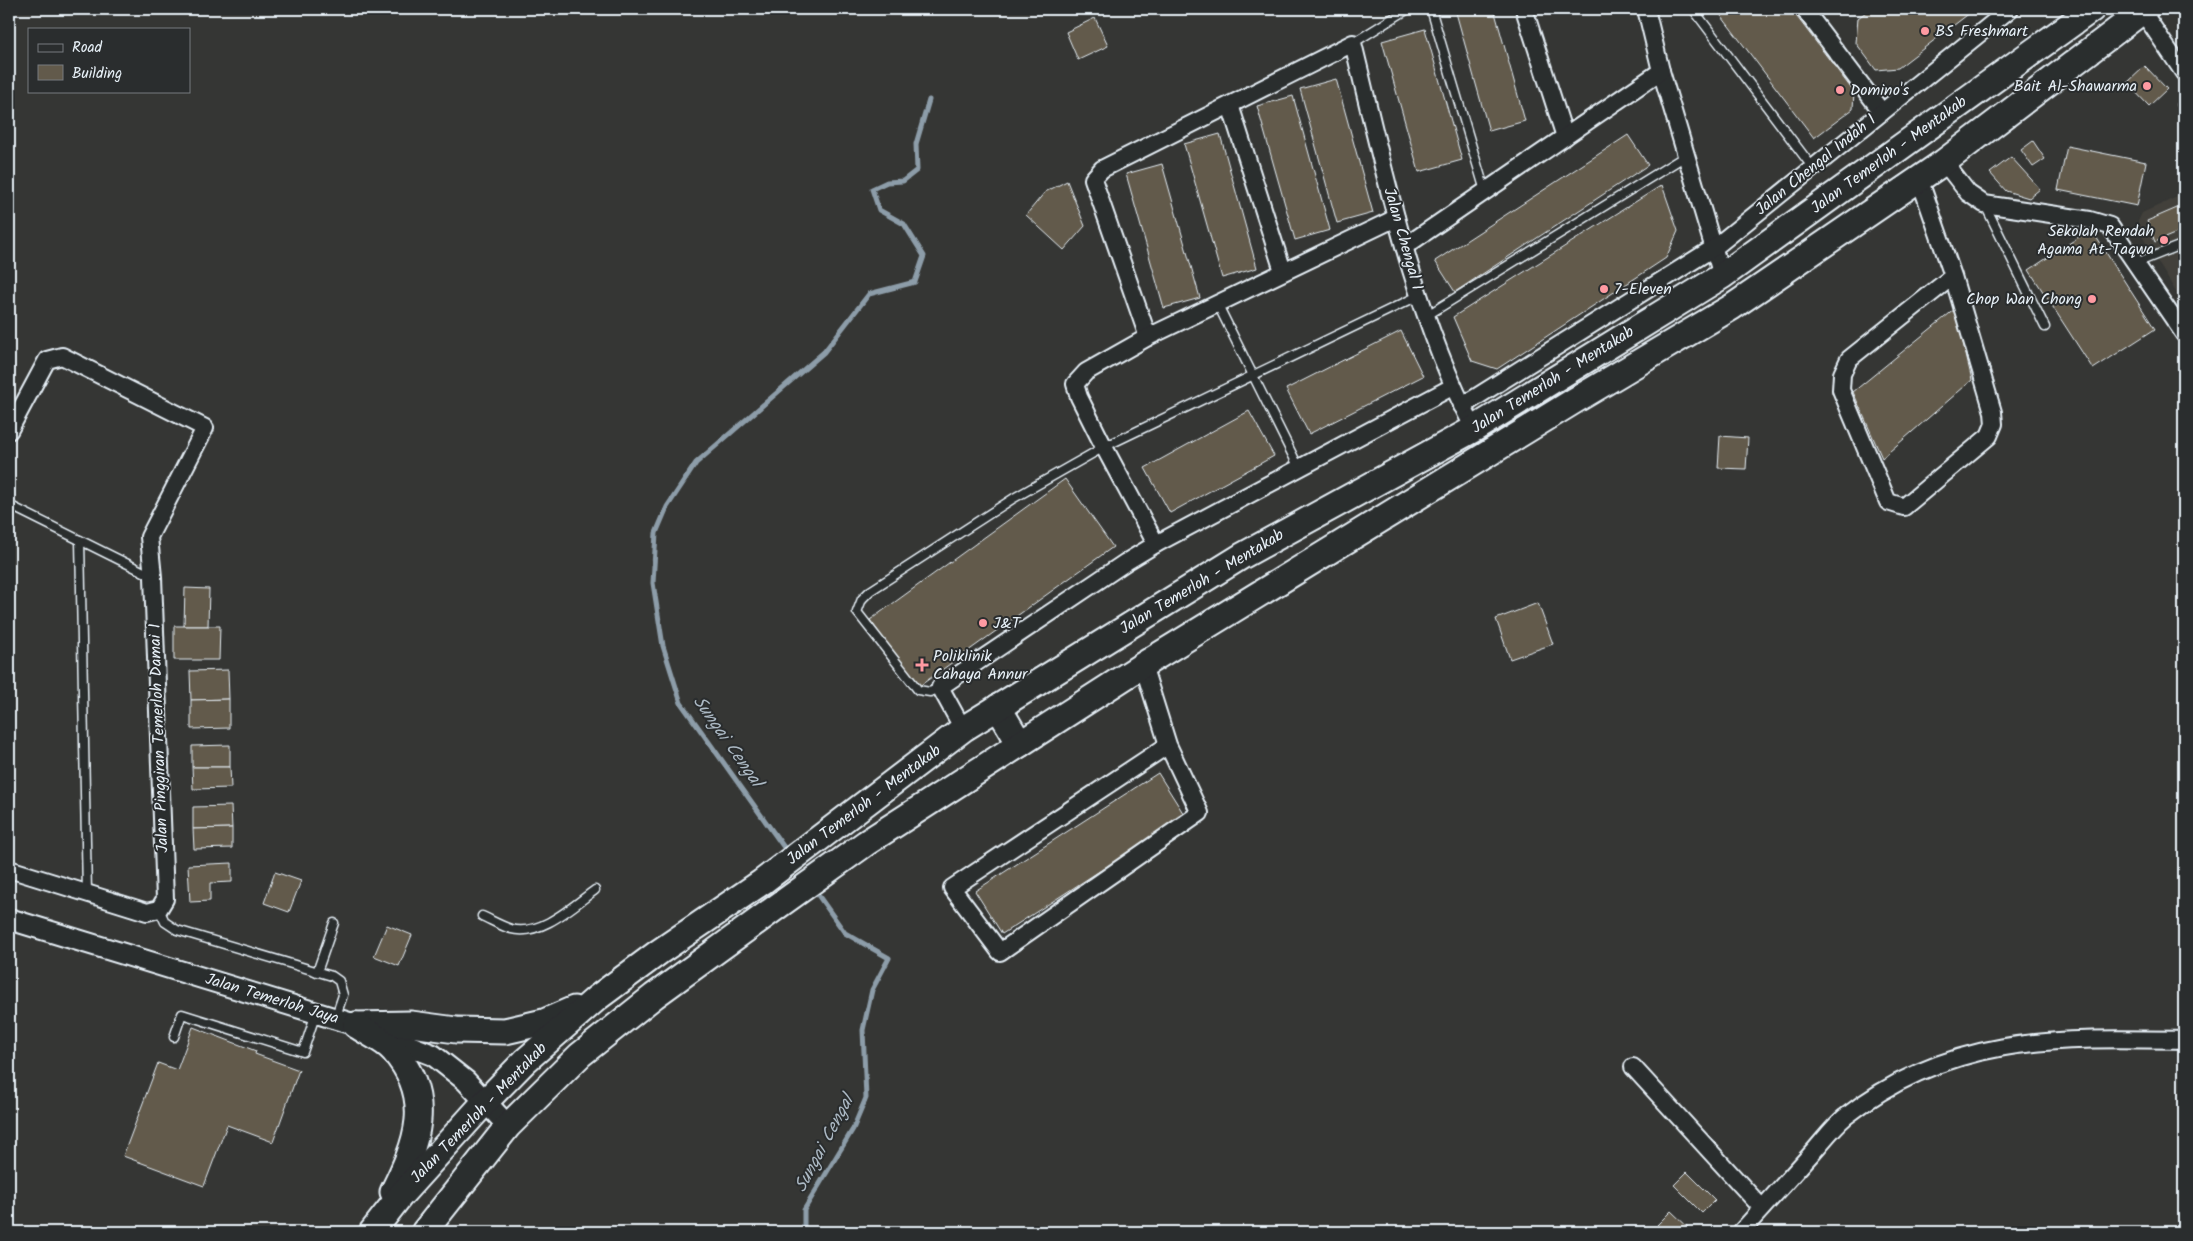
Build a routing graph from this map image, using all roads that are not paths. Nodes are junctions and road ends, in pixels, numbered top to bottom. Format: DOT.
graph roads {
  1 [pos="1408,9"];
  2 [pos="1431,9"];
  3 [pos="1524,9"];
  4 [pos="1646,9"];
  5 [pos="1693,9"];
  6 [pos="2010,9"];
  7 [pos="2092,9"];
  8 [pos="2143,10"];
  9 [pos="1813,12"];
  10 [pos="1353,43"];
  11 [pos="1661,70"];
  12 [pos="2184,72"];
  13 [pos="2184,103"];
  14 [pos="1230,105"];
  15 [pos="2184,110"];
  16 [pos="1882,112"];
  17 [pos="1565,137"];
  18 [pos="1686,155"];
  19 [pos="1944,162"];
  20 [pos="1813,168"];
  21 [pos="1920,178"];
  22 [pos="1485,192"];
  23 [pos="1984,204"];
  24 [pos="1396,218"];
  25 [pos="2184,244"];
  26 [pos="1715,246"];
  27 [pos="1404,247"];
  28 [pos="2136,263"];
  29 [pos="1282,271"];
  30 [pos="1722,276"];
  31 [pos="1953,276"];
  32 [pos="1420,295"];
  33 [pos="1217,303"];
  34 [pos="1426,316"];
  35 [pos="2044,327"];
  36 [pos="2184,334"];
  37 [pos="1148,337"];
  38 [pos="1253,375"];
  39 [pos="1452,387"];
  40 [pos="1462,406"];
  41 [pos="1474,429"];
  42 [pos="9,431"];
  43 [pos="1104,447"];
  44 [pos="1299,468"];
  45 [pos="9,505"];
  46 [pos="80,540"];
  47 [pos="1156,544"];
  48 [pos="154,577"];
  49 [pos="1143,665"];
  50 [pos="940,687"];
  51 [pos="998,706"];
  52 [pos="963,729"];
  53 [pos="1020,744"];
  54 [pos="1168,745"];
  55 [pos="9,869"];
  56 [pos="595,890"];
  57 [pos="88,894"];
  58 [pos="162,904"];
  59 [pos="482,916"];
  60 [pos="9,919"];
  61 [pos="334,923"];
  62 [pos="317,972"];
  63 [pos="597,998"];
  64 [pos="316,1013"];
  65 [pos="346,1022"];
  66 [pos="174,1037"];
  67 [pos="2184,1040"];
  68 [pos="1633,1067"];
  69 [pos="485,1102"];
  70 [pos="508,1126"];
  71 [pos="1762,1208"];
  72 [pos="374,1229"];
  73 [pos="425,1231"];
  74 [pos="1741,1232"];
  1 -- 10 [label="lane"];
  2 -- 22 [label="lane"];
  3 -- 17 [label="street"];
  4 -- 11 [label="street"];
  5 -- 20 [label="lane"];
  6 -- 16 [label="street, Jalan Chengal Indah 1"];
  7 -- 30 [label="main road, Jalan Temerloh - Mentakab"];
  8 -- 12 [label="street"];
  8 -- 19 [label="main road, Jalan Temerloh - Mentakab"];
  9 -- 16 [label="street"];
  10 -- 14 [label="street"];
  10 -- 24 [label="street, Jalan Chengal 1"];
  11 -- 17 [label="street"];
  11 -- 18 [label="street"];
  13 -- 15 [label="lane"];
  14 -- 29 [label="street"];
  14 -- 37 [label="street"];
  16 -- 20 [label="street, Jalan Chengal Indah 1"];
  17 -- 22 [label="street"];
  18 -- 26 [label="street"];
  18 -- 34 [label="lane"];
  19 -- 21 [label="main road, Jalan Temerloh - Mentakab"];
  19 -- 23 [label="street"];
  20 -- 26 [label="street, Jalan Chengal Indah 1"];
  21 -- 31 [label="street"];
  21 -- 49 [label="main road, Jalan Temerloh - Mentakab"];
  22 -- 27 [label="street"];
  23 -- 28 [label="street"];
  23 -- 35 [label="lane"];
  24 -- 27 [label="street, Jalan Chengal 1"];
  24 -- 29 [label="street"];
  25 -- 28 [label="lane"];
  26 -- 30 [label="street"];
  26 -- 40 [label="street, Jalan Chengal Indah 1"];
  27 -- 32 [label="street, Jalan Chengal 1"];
  28 -- 36 [label="street"];
  29 -- 33 [label="street"];
  30 -- 41 [label="main road, Jalan Temerloh - Mentakab"];
  31 -- 31 [label="street"];
  32 -- 34 [label="street, Jalan Chengal 1"];
  32 -- 38 [label="lane"];
  33 -- 37 [label="street"];
  33 -- 38 [label="lane"];
  34 -- 39 [label="street, Jalan Chengal 1"];
  37 -- 43 [label="street"];
  38 -- 43 [label="lane"];
  38 -- 44 [label="lane"];
  39 -- 40 [label="street, Jalan Chengal 1"];
  39 -- 44 [label="street"];
  40 -- 41 [label="street, Jalan Chengal 1"];
  41 -- 51 [label="main road, Jalan Temerloh - Mentakab"];
  42 -- 48 [label="street, Jalan Pinggiran Temerloh Damai 1"];
  43 -- 47 [label="street"];
  43 -- 50 [label="lane"];
  44 -- 47 [label="street"];
  45 -- 46 [label="lane"];
  46 -- 48 [label="lane"];
  46 -- 57 [label="lane"];
  47 -- 50 [label="street"];
  48 -- 58 [label="street, Jalan Pinggiran Temerloh Damai 1"];
  49 -- 53 [label="main road, Jalan Temerloh - Mentakab"];
  49 -- 54 [label="street"];
  50 -- 52 [label="street"];
  51 -- 52 [label="main road, Jalan Temerloh - Mentakab"];
  51 -- 53 [label="main road"];
  52 -- 63 [label="main road, Jalan Temerloh - Mentakab"];
  53 -- 70 [label="main road, Jalan Temerloh - Mentakab"];
  54 -- 54 [label="street"];
  55 -- 57 [label="street"];
  56 -- 59 [label="lane"];
  57 -- 58 [label="street"];
  58 -- 62 [label="lane"];
  60 -- 64 [label="street, Jalan Temerloh Jaya"];
  61 -- 62 [label="lane"];
  62 -- 65 [label="lane"];
  63 -- 65 [label="main road"];
  63 -- 69 [label="main road, Jalan Temerloh - Mentakab"];
  64 -- 65 [label="street, Jalan Temerloh Jaya"];
  64 -- 66 [label="lane"];
  65 -- 69 [label="street, Jalan Temerloh Jaya"];
  65 -- 72 [label="main road"];
  67 -- 71 [label="street"];
  68 -- 71 [label="street"];
  69 -- 70 [label="street, Jalan Temerloh Jaya"];
  69 -- 72 [label="main road, Jalan Temerloh - Mentakab"];
  70 -- 73 [label="main road, Jalan Temerloh - Mentakab"];
  71 -- 74 [label="street"];
  72 -- 73 [label="main road"];
}
